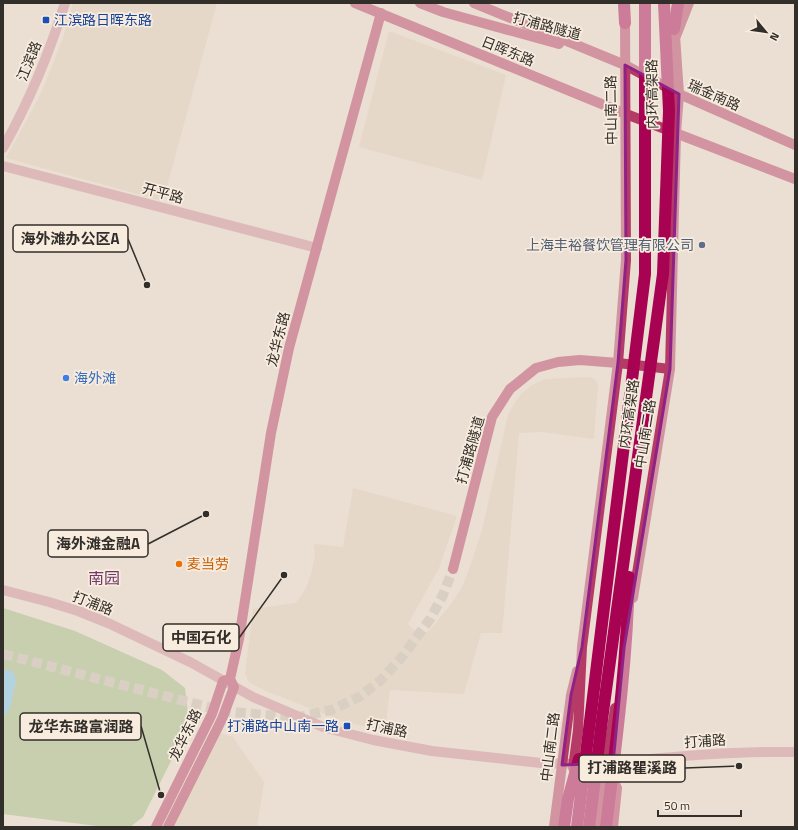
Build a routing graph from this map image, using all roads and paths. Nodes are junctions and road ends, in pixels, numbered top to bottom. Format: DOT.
graph roads {
  1 [pos="65,3"];
  2 [pos="355,3"];
  3 [pos="374,3"];
  4 [pos="420,3"];
  5 [pos="474,3"];
  6 [pos="624,3"];
  7 [pos="645,3"];
  8 [pos="664,3"];
  9 [pos="673,3"];
  10 [pos="678,3"];
  11 [pos="689,3"];
  12 [pos="380,13"];
  13 [pos="625,23"];
  14 [pos="675,34"];
  15 [pos="599,55"];
  16 [pos="625,65"];
  17 [pos="678,94"];
  18 [pos="626,114"];
  19 [pos="676,133"];
  20 [pos="795,145"];
  21 [pos="3,148"];
  22 [pos="3,166"];
  23 [pos="795,179"];
  24 [pos="317,248"];
  25 [pos="618,363"];
  26 [pos="670,369"];
  27 [pos="630,515"];
  28 [pos="453,569"];
  29 [pos="3,590"];
  30 [pos="582,647"];
  31 [pos="229,682"];
  32 [pos="591,715"];
  33 [pos="795,752"];
  34 [pos="606,763"];
  35 [pos="574,764"];
  36 [pos="562,765"];
  37 [pos="156,827"];
  38 [pos="168,827"];
  39 [pos="554,827"];
  40 [pos="564,827"];
  41 [pos="567,827"];
  42 [pos="577,827"];
  43 [pos="589,827"];
  44 [pos="597,827"];
  45 [pos="606,827"];
  46 [pos="613,827"];
  1 -- 21 [label="street, 江滨路"];
  2 -- 12 [label="main road, 日晖东路"];
  3 -- 12 [label="main road"];
  4 -- 15 [label="main road, 打浦路隧道"];
  5 -- 15 [label="main road"];
  6 -- 13 [label="highway"];
  7 -- 32 [label="highway, 内环高架路, bridge"];
  8 -- 27 [label="highway, 内环高架路, bridge"];
  9 -- 14 [label="main road, 中山南二路"];
  10 -- 14 [label="highway"];
  11 -- 14 [label="main road, 中山南二路"];
  12 -- 18 [label="main road, 日晖东路"];
  12 -- 24 [label="main road, 龙华东路"];
  13 -- 16 [label="main road, 中山南二路"];
  14 -- 17 [label="main road, 中山南二路"];
  15 -- 16 [label="main road"];
  16 -- 17 [label="main road, 瑞金南路"];
  16 -- 18 [label="main road, 中山南二路"];
  17 -- 19 [label="main road, 中山南二路"];
  17 -- 20 [label="main road, 瑞金南路"];
  18 -- 19 [label="main road"];
  18 -- 25 [label="main road, 中山南二路"];
  19 -- 23 [label="main road"];
  19 -- 26 [label="main road, 中山南二路"];
  22 -- 24 [label="street, 开平路"];
  24 -- 31 [label="main road, 龙华东路"];
  25 -- 26 [label="main road, 打浦路隧道"];
  25 -- 28 [label="main road, 打浦路隧道"];
  25 -- 30 [label="main road, 中山南二路"];
  26 -- 34 [label="main road, 中山南二路"];
  27 -- 43 [label="highway, 内环高架路, bridge"];
  27 -- 45 [label="highway, bridge"];
  29 -- 31 [label="street, 打浦路"];
  30 -- 35 [label="main road, 中山南二路"];
  30 -- 36 [label="main road, 中山南二路"];
  31 -- 36 [label="street, 打浦路"];
  31 -- 37 [label="main road, 龙华东路"];
  31 -- 38 [label="main road, 龙华东路"];
  32 -- 40 [label="highway, bridge"];
  32 -- 42 [label="highway, 内环高架路, bridge"];
  33 -- 34 [label="street, 打浦路"];
  34 -- 35 [label="street, 打浦路"];
  34 -- 44 [label="main road, 中山南二路"];
  34 -- 46 [label="main road"];
  35 -- 36 [label="street, 打浦路"];
  35 -- 41 [label="main road, 中山南二路"];
  36 -- 39 [label="main road, 中山南二路"];
}
